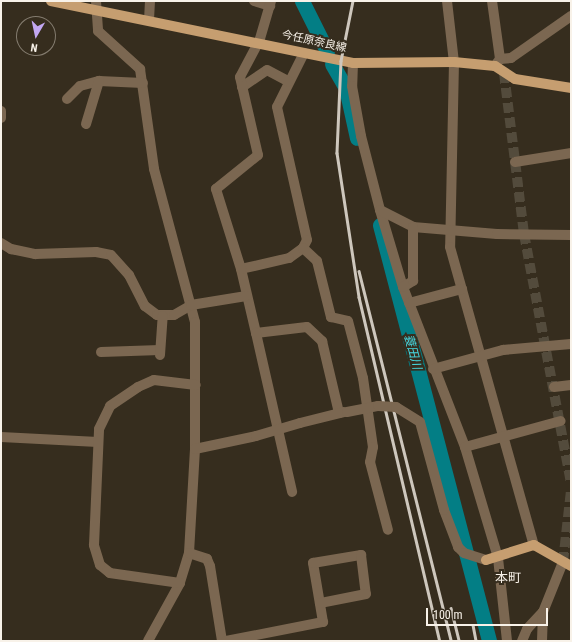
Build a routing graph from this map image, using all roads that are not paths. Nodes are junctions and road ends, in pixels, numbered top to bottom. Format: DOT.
graph roads {
  1 [pos="51,1"];
  2 [pos="150,1"];
  3 [pos="254,1"];
  4 [pos="447,1"];
  5 [pos="492,1"];
  6 [pos="271,4"];
  7 [pos="96,6"];
  8 [pos="571,16"];
  9 [pos="149,20"];
  10 [pos="259,42"];
  11 [pos="304,53"];
  12 [pos="454,62"];
  13 [pos="354,63"];
  14 [pos="497,63"];
  15 [pos="99,81"];
  16 [pos="288,81"];
  17 [pos="143,83"];
  18 [pos="242,87"];
  19 [pos="571,88"];
  20 [pos="67,99"];
  21 [pos="1,111"];
  22 [pos="1,118"];
  23 [pos="86,124"];
  24 [pos="571,153"];
  25 [pos="516,162"];
  26 [pos="380,210"];
  27 [pos="413,227"];
  28 [pos="448,228"];
  29 [pos="571,235"];
  30 [pos="1,243"];
  31 [pos="303,248"];
  32 [pos="241,269"];
  33 [pos="403,288"];
  34 [pos="462,289"];
  35 [pos="246,296"];
  36 [pos="409,303"];
  37 [pos="191,305"];
  38 [pos="163,316"];
  39 [pos="256,333"];
  40 [pos="571,344"];
  41 [pos="101,352"];
  42 [pos="480,355"];
  43 [pos="433,369"];
  44 [pos="196,385"];
  45 [pos="571,385"];
  46 [pos="554,387"];
  47 [pos="343,413"];
  48 [pos="561,421"];
  49 [pos="504,435"];
  50 [pos="1,437"];
  51 [pos="98,442"];
  52 [pos="465,447"];
  53 [pos="195,449"];
  54 [pos="292,492"];
  55 [pos="388,530"];
  56 [pos="534,545"];
  57 [pos="189,553"];
  58 [pos="498,558"];
  59 [pos="486,560"];
  60 [pos="567,564"];
  61 [pos="180,583"];
  62 [pos="320,603"];
  63 [pos="543,612"];
  64 [pos="148,641"];
  65 [pos="222,641"];
  66 [pos="226,641"];
  67 [pos="507,641"];
  68 [pos="522,641"];
  69 [pos="542,641"];
  1 -- 7 [label="main road, 今任原奈良線"];
  2 -- 9 [label="street"];
  3 -- 6 [label="street"];
  4 -- 12 [label="street"];
  5 -- 14 [label="street"];
  6 -- 10 [label="street"];
  7 -- 9 [label="main road, 今任原奈良線"];
  7 -- 17 [label="street"];
  8 -- 14 [label="street"];
  9 -- 10 [label="main road, 今任原奈良線"];
  10 -- 11 [label="main road, 今任原奈良線"];
  10 -- 18 [label="street"];
  11 -- 13 [label="main road, 今任原奈良線"];
  11 -- 16 [label="street"];
  12 -- 13 [label="main road, 今任原奈良線"];
  12 -- 14 [label="main road, 今任原奈良線"];
  12 -- 28 [label="street"];
  13 -- 26 [label="street"];
  14 -- 19 [label="main road, 今任原奈良線"];
  15 -- 17 [label="street"];
  15 -- 20 [label="street"];
  15 -- 23 [label="street"];
  16 -- 18 [label="street"];
  16 -- 31 [label="street"];
  17 -- 37 [label="street"];
  18 -- 32 [label="street"];
  21 -- 22 [label="street"];
  24 -- 25 [label="street"];
  26 -- 27 [label="street"];
  26 -- 33 [label="street"];
  27 -- 28 [label="street"];
  27 -- 33 [label="street"];
  28 -- 29 [label="street"];
  28 -- 34 [label="street"];
  30 -- 38 [label="street"];
  31 -- 32 [label="street"];
  31 -- 55 [label="street"];
  32 -- 35 [label="street"];
  33 -- 36 [label="street"];
  34 -- 36 [label="street"];
  34 -- 42 [label="street"];
  35 -- 37 [label="street"];
  35 -- 39 [label="street"];
  36 -- 43 [label="street"];
  37 -- 38 [label="street"];
  37 -- 44 [label="street"];
  38 -- 41 [label="street"];
  39 -- 47 [label="street"];
  39 -- 54 [label="street"];
  40 -- 42 [label="street"];
  42 -- 43 [label="street"];
  42 -- 49 [label="street"];
  43 -- 52 [label="street"];
  44 -- 51 [label="street"];
  44 -- 53 [label="street"];
  45 -- 46 [label="street"];
  47 -- 53 [label="street, bridge"];
  47 -- 59 [label="street, bridge"];
  48 -- 49 [label="street"];
  49 -- 52 [label="street"];
  49 -- 56 [label="street"];
  50 -- 51 [label="street"];
  51 -- 61 [label="street"];
  52 -- 58 [label="street"];
  53 -- 57 [label="street"];
  56 -- 58 [label="main road"];
  56 -- 60 [label="main road"];
  57 -- 61 [label="street"];
  57 -- 65 [label="street"];
  58 -- 59 [label="main road"];
  58 -- 67 [label="street"];
  60 -- 63 [label="street"];
  61 -- 64 [label="street"];
  62 -- 62 [label="street"];
  62 -- 66 [label="street"];
  63 -- 68 [label="street"];
  63 -- 69 [label="street"];
}
